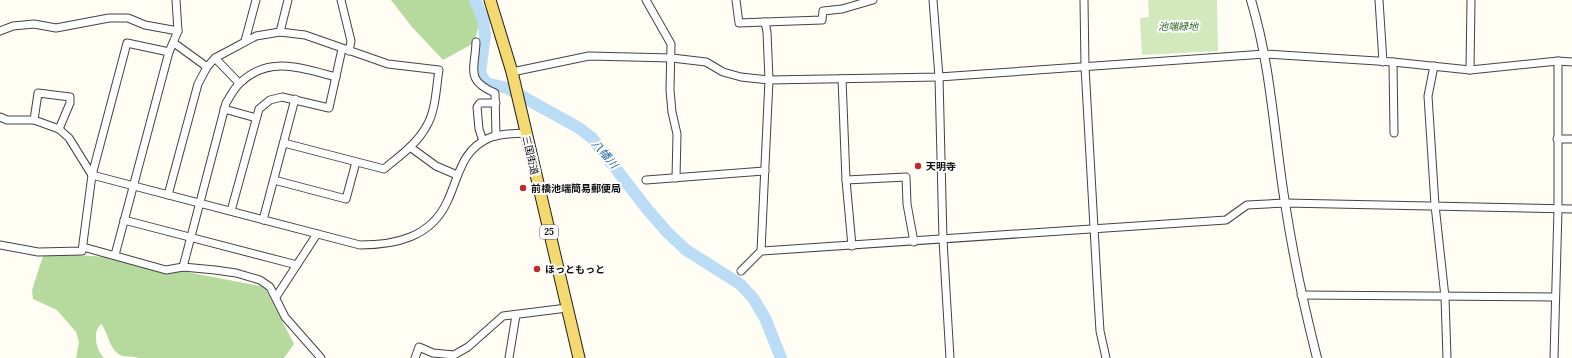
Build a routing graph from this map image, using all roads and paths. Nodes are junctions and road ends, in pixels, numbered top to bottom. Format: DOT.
graph roads {
  1 [pos="176,0"];
  2 [pos="256,0"];
  3 [pos="288,0"];
  4 [pos="341,0"];
  5 [pos="490,0"];
  6 [pos="646,0"];
  7 [pos="736,0"];
  8 [pos="873,0"];
  9 [pos="933,0"];
  10 [pos="1084,0"];
  11 [pos="1251,0"];
  12 [pos="1379,0"];
  13 [pos="1471,0"];
  14 [pos="765,22"];
  15 [pos="0,31"];
  16 [pos="178,31"];
  17 [pos="280,32"];
  18 [pos="245,41"];
  19 [pos="476,42"];
  20 [pos="174,43"];
  21 [pos="346,50"];
  22 [pos="169,52"];
  23 [pos="1265,54"];
  24 [pos="215,58"];
  25 [pos="672,58"];
  26 [pos="1558,61"];
  27 [pos="1382,62"];
  28 [pos="1393,62"];
  29 [pos="1572,62"];
  30 [pos="1434,66"];
  31 [pos="206,67"];
  32 [pos="1085,67"];
  33 [pos="1470,70"];
  34 [pos="512,72"];
  35 [pos="336,77"];
  36 [pos="939,77"];
  37 [pos="842,79"];
  38 [pos="769,80"];
  39 [pos="239,83"];
  40 [pos="295,99"];
  41 [pos="496,103"];
  42 [pos="224,109"];
  43 [pos="0,117"];
  44 [pos="256,118"];
  45 [pos="34,120"];
  46 [pos="59,130"];
  47 [pos="526,133"];
  48 [pos="1394,133"];
  49 [pos="496,136"];
  50 [pos="1557,139"];
  51 [pos="1572,139"];
  52 [pos="483,141"];
  53 [pos="284,143"];
  54 [pos="410,147"];
  55 [pos="356,162"];
  56 [pos="765,171"];
  57 [pos="92,175"];
  58 [pos="457,175"];
  59 [pos="676,178"];
  60 [pos="274,180"];
  61 [pos="646,180"];
  62 [pos="846,180"];
  63 [pos="133,186"];
  64 [pos="168,195"];
  65 [pos="199,203"];
  66 [pos="1285,203"];
  67 [pos="1435,206"];
  68 [pos="1558,209"];
  69 [pos="1572,209"];
  70 [pos="232,211"];
  71 [pos="124,220"];
  72 [pos="263,220"];
  73 [pos="1095,229"];
  74 [pos="317,234"];
  75 [pos="190,236"];
  76 [pos="943,240"];
  77 [pos="914,242"];
  78 [pos="0,245"];
  79 [pos="852,246"];
  80 [pos="83,247"];
  81 [pos="761,251"];
  82 [pos="115,255"];
  83 [pos="297,265"];
  84 [pos="183,267"];
  85 [pos="741,271"];
  86 [pos="1301,295"];
  87 [pos="276,297"];
  88 [pos="1445,297"];
  89 [pos="1556,297"];
  90 [pos="567,308"];
  91 [pos="516,315"];
  92 [pos="321,358"];
  93 [pos="415,358"];
  94 [pos="509,358"];
  95 [pos="579,358"];
  96 [pos="950,358"];
  97 [pos="1106,358"];
  98 [pos="1316,358"];
  99 [pos="1447,358"];
  100 [pos="1554,358"];
  1 -- 16 [label="street"];
  2 -- 18 [label="street"];
  3 -- 17 [label="street"];
  4 -- 21 [label="street"];
  5 -- 34 [label="main road, 三国街道 / 25"];
  6 -- 25 [label="street"];
  7 -- 14 [label="street"];
  8 -- 14 [label="street"];
  9 -- 36 [label="street"];
  10 -- 32 [label="street"];
  11 -- 23 [label="street"];
  12 -- 27 [label="street"];
  13 -- 33 [label="street"];
  14 -- 38 [label="street"];
  15 -- 16 [label="street"];
  16 -- 20 [label="street"];
  17 -- 18 [label="street"];
  17 -- 21 [label="street"];
  18 -- 24 [label="street"];
  19 -- 41 [label="street"];
  20 -- 22 [label="street"];
  20 -- 31 [label="street"];
  21 -- 35 [label="street"];
  21 -- 54 [label="street"];
  22 -- 57 [label="street"];
  22 -- 63 [label="street"];
  23 -- 27 [label="street"];
  23 -- 32 [label="street"];
  23 -- 66 [label="street"];
  24 -- 31 [label="street"];
  24 -- 39 [label="street"];
  25 -- 34 [label="street"];
  25 -- 38 [label="street"];
  25 -- 59 [label="street"];
  26 -- 29 [label="street"];
  26 -- 33 [label="street"];
  26 -- 50 [label="street"];
  27 -- 28 [label="street"];
  28 -- 30 [label="street"];
  28 -- 48 [label="street"];
  30 -- 33 [label="street"];
  30 -- 67 [label="street"];
  31 -- 64 [label="street"];
  32 -- 36 [label="street"];
  32 -- 73 [label="street"];
  34 -- 47 [label="main road, 三国街道 / 25"];
  35 -- 39 [label="street"];
  35 -- 40 [label="street"];
  36 -- 37 [label="street"];
  36 -- 76 [label="street"];
  37 -- 38 [label="street"];
  37 -- 62 [label="street"];
  38 -- 56 [label="street"];
  39 -- 42 [label="street"];
  40 -- 44 [label="street"];
  40 -- 53 [label="street"];
  41 -- 49 [label="street"];
  41 -- 52 [label="street"];
  42 -- 44 [label="street"];
  42 -- 65 [label="street"];
  43 -- 45 [label="street"];
  44 -- 70 [label="street"];
  45 -- 46 [label="street"];
  45 -- 46 [label="street"];
  46 -- 57 [label="street"];
  47 -- 49 [label="street"];
  47 -- 90 [label="main road, 三国街道 / 25"];
  49 -- 52 [label="street"];
  50 -- 51 [label="street"];
  50 -- 68 [label="street"];
  52 -- 58 [label="street"];
  53 -- 55 [label="street"];
  53 -- 60 [label="street"];
  54 -- 55 [label="street"];
  54 -- 58 [label="street"];
  55 -- 60 [label="street"];
  56 -- 59 [label="street"];
  56 -- 81 [label="street"];
  57 -- 63 [label="street"];
  57 -- 80 [label="street"];
  58 -- 74 [label="street"];
  59 -- 61 [label="street"];
  60 -- 72 [label="street"];
  62 -- 77 [label="street"];
  62 -- 79 [label="street"];
  63 -- 64 [label="street"];
  63 -- 71 [label="street"];
  64 -- 65 [label="street"];
  65 -- 70 [label="street"];
  65 -- 75 [label="street"];
  66 -- 67 [label="street"];
  66 -- 73 [label="street"];
  66 -- 86 [label="street"];
  67 -- 68 [label="street"];
  67 -- 88 [label="street"];
  68 -- 69 [label="street"];
  68 -- 89 [label="street"];
  70 -- 72 [label="street"];
  71 -- 75 [label="street"];
  71 -- 82 [label="street"];
  72 -- 74 [label="street"];
  73 -- 76 [label="street"];
  73 -- 97 [label="street"];
  74 -- 83 [label="street"];
  75 -- 83 [label="street"];
  75 -- 84 [label="street"];
  76 -- 77 [label="street"];
  76 -- 96 [label="street"];
  77 -- 79 [label="street"];
  78 -- 80 [label="street"];
  79 -- 81 [label="street"];
  80 -- 82 [label="street"];
  81 -- 85 [label="street"];
  82 -- 84 [label="street"];
  83 -- 87 [label="street"];
  84 -- 87 [label="street"];
  86 -- 88 [label="street"];
  86 -- 98 [label="street"];
  87 -- 92 [label="street"];
  88 -- 89 [label="street"];
  88 -- 99 [label="street"];
  89 -- 100 [label="street"];
  90 -- 91 [label="street"];
  90 -- 95 [label="main road, 三国街道 / 25"];
  91 -- 93 [label="street"];
  91 -- 94 [label="street"];
}
